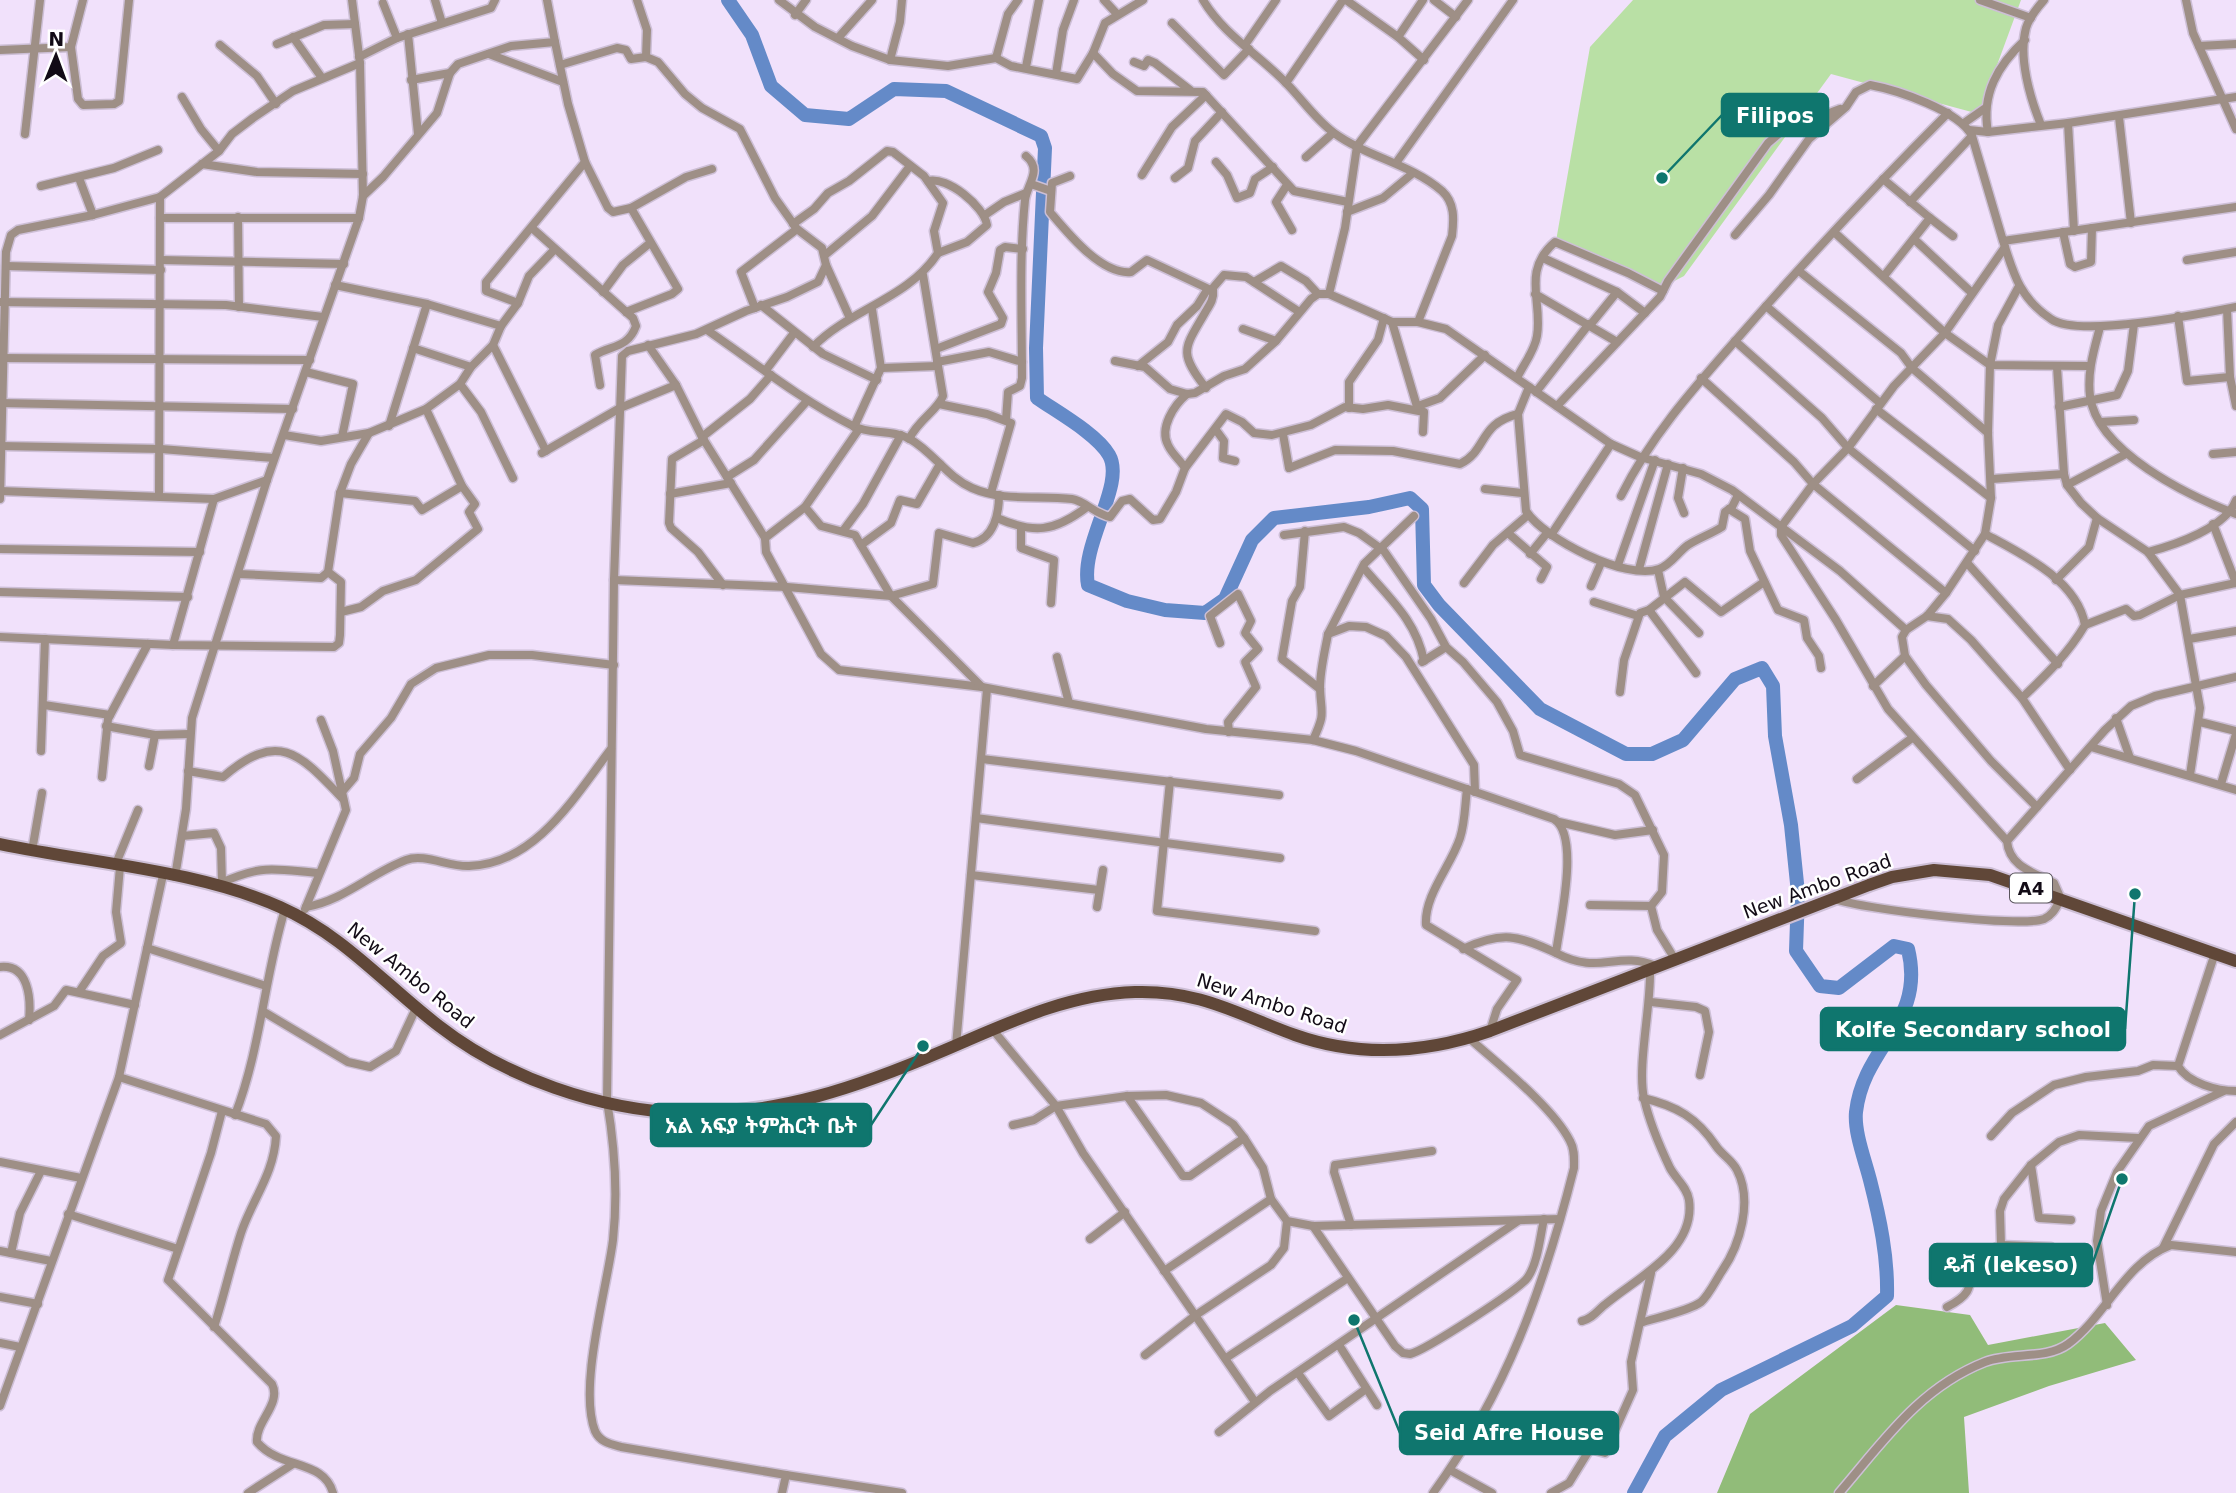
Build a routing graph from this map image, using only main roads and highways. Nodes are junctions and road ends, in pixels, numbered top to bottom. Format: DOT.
graph roads {
  1 [pos="0,844"];
  2 [pos="2236,961"];
  1 -- 2 [label="main road, New Ambo Road / A4"];
}
